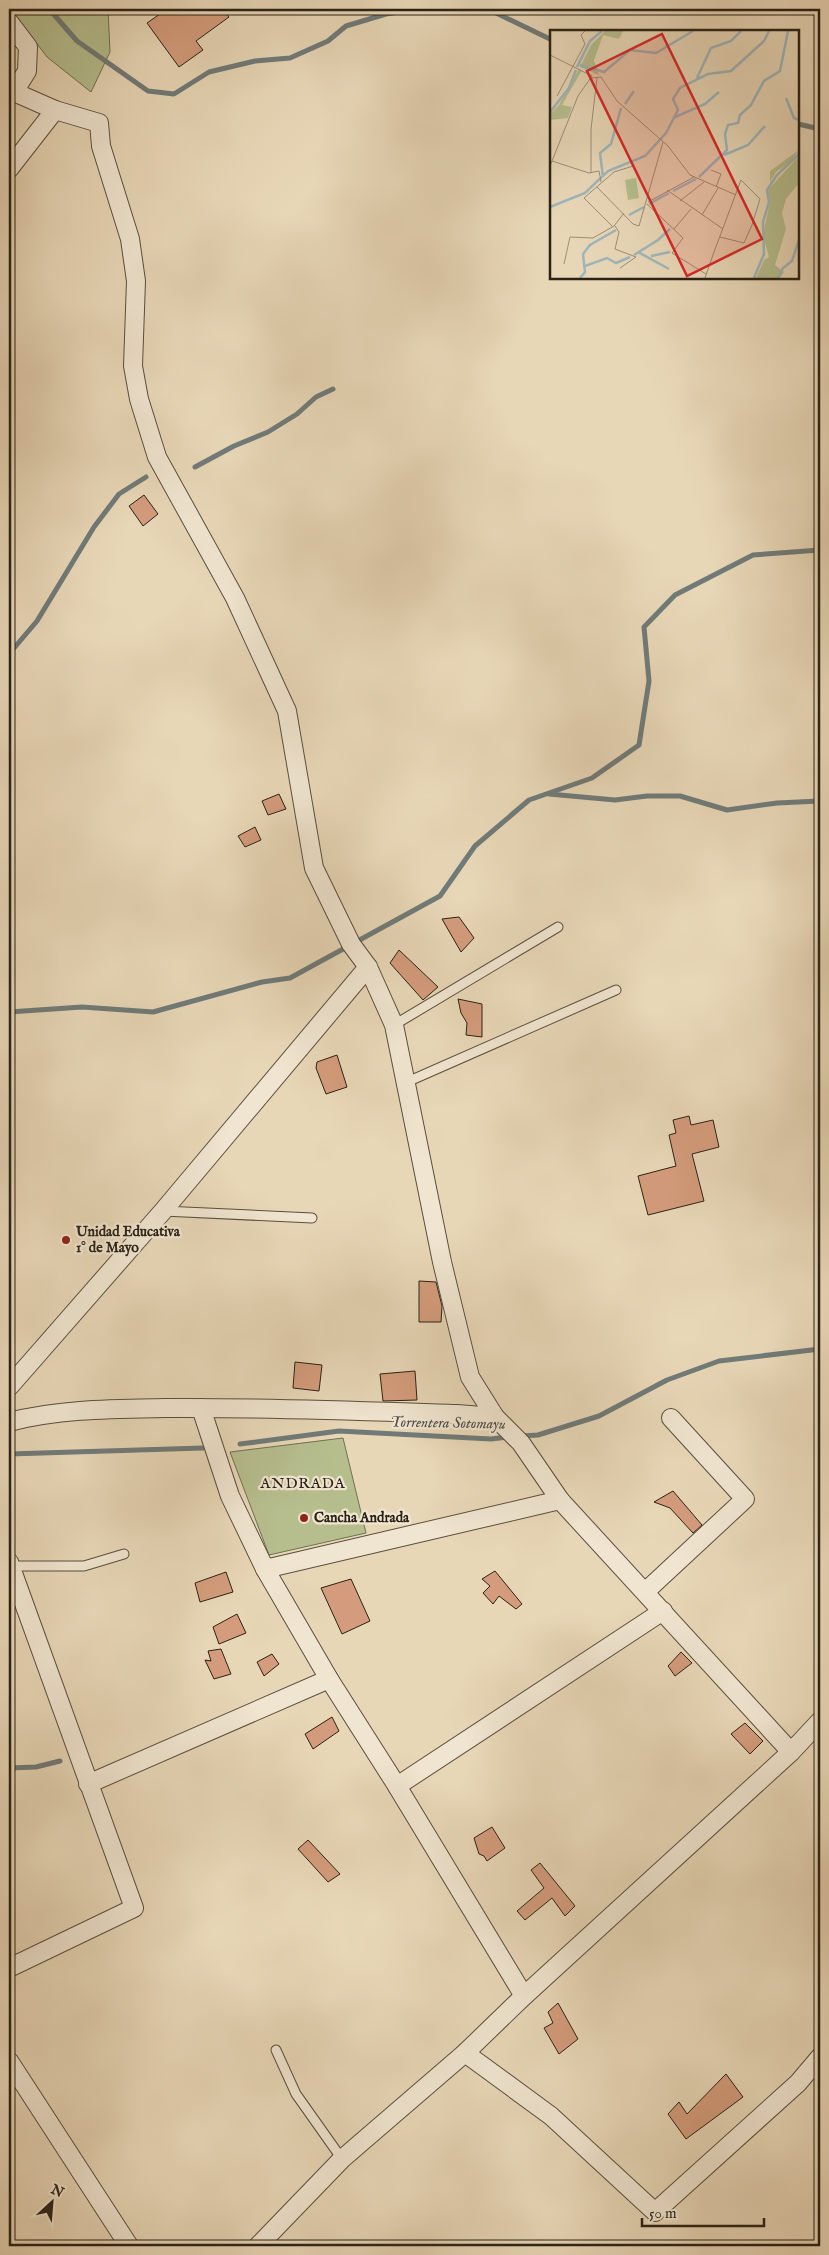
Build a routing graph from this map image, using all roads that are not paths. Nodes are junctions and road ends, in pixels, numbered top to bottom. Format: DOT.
graph roads {
  1 [pos="9,22"];
  2 [pos="11,92"];
  3 [pos="55,110"];
  4 [pos="9,169"];
  5 [pos="558,927"];
  6 [pos="368,967"];
  7 [pos="616,990"];
  8 [pos="394,1025"];
  9 [pos="407,1082"];
  10 [pos="163,1211"];
  11 [pos="312,1218"];
  12 [pos="9,1386"];
  13 [pos="201,1408"];
  14 [pos="671,1418"];
  15 [pos="9,1422"];
  16 [pos="500,1422"];
  17 [pos="560,1500"];
  18 [pos="124,1554"];
  19 [pos="10,1564"];
  20 [pos="265,1568"];
  21 [pos="646,1591"];
  22 [pos="663,1611"];
  23 [pos="329,1679"];
  24 [pos="820,1721"];
  25 [pos="791,1752"];
  26 [pos="88,1784"];
  27 [pos="397,1786"];
  28 [pos="9,1968"];
  29 [pos="524,1996"];
  30 [pos="276,2050"];
  31 [pos="465,2053"];
  32 [pos="820,2057"];
  33 [pos="9,2060"];
  34 [pos="342,2159"];
  35 [pos="129,2246"];
  36 [pos="258,2246"];
  1 -- 2 [label="street"];
  2 -- 3 [label="street"];
  3 -- 4 [label="street"];
  3 -- 6 [label="street"];
  5 -- 8 [label="lane"];
  6 -- 8 [label="street"];
  6 -- 10 [label="street"];
  7 -- 9 [label="lane"];
  8 -- 9 [label="street"];
  9 -- 16 [label="street"];
  10 -- 11 [label="lane"];
  10 -- 12 [label="street"];
  13 -- 15 [label="street"];
  13 -- 16 [label="street"];
  13 -- 20 [label="street"];
  14 -- 21 [label="street"];
  16 -- 17 [label="street"];
  17 -- 20 [label="street"];
  17 -- 21 [label="street"];
  18 -- 19 [label="lane"];
  19 -- 26 [label="street"];
  20 -- 23 [label="street"];
  21 -- 22 [label="street"];
  22 -- 25 [label="street"];
  22 -- 27 [label="street"];
  23 -- 26 [label="street"];
  23 -- 27 [label="street"];
  24 -- 25 [label="street"];
  25 -- 29 [label="street"];
  26 -- 28 [label="street"];
  27 -- 29 [label="street"];
  29 -- 31 [label="street"];
  30 -- 34 [label="lane"];
  31 -- 32 [label="street"];
  31 -- 34 [label="street"];
  33 -- 35 [label="street"];
  34 -- 36 [label="street"];
}
